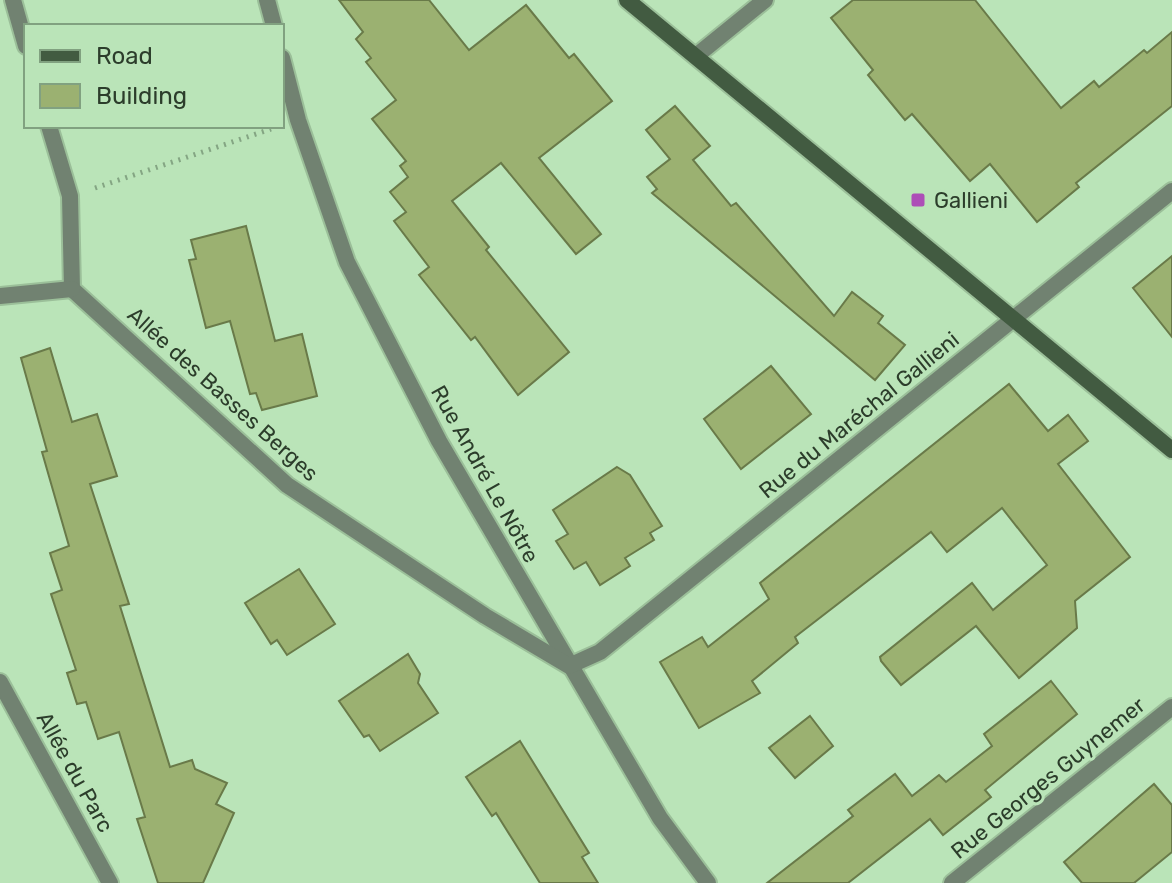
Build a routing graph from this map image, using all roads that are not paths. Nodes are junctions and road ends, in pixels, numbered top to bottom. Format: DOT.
graph roads {
  1 [pos="13,0"];
  2 [pos="267,0"];
  3 [pos="627,0"];
  4 [pos="765,0"];
  5 [pos="273,24"];
  6 [pos="24,39"];
  7 [pos="696,56"];
  8 [pos="284,66"];
  9 [pos="50,128"];
  10 [pos="1172,191"];
  11 [pos="72,289"];
  12 [pos="0,296"];
  13 [pos="1012,321"];
  14 [pos="1172,450"];
  15 [pos="569,666"];
  16 [pos="0,682"];
  17 [pos="1172,707"];
  18 [pos="110,883"];
  19 [pos="708,883"];
  20 [pos="952,883"];
  1 -- 6 [label="street"];
  2 -- 5 [label="street"];
  3 -- 7 [label="main road"];
  4 -- 7 [label="street"];
  7 -- 13 [label="main road"];
  8 -- 15 [label="street, Rue André Le Nôtre"];
  9 -- 11 [label="street"];
  10 -- 13 [label="street, Rue du Maréchal Gallieni"];
  11 -- 12 [label="street"];
  11 -- 15 [label="street, Allée des Basses Berges"];
  13 -- 14 [label="main road"];
  13 -- 15 [label="street, Rue du Maréchal Gallieni"];
  15 -- 19 [label="street, Rue André Le Nôtre"];
  16 -- 18 [label="street, Allée du Parc"];
  17 -- 20 [label="street, Rue Georges Guynemer"];
}
